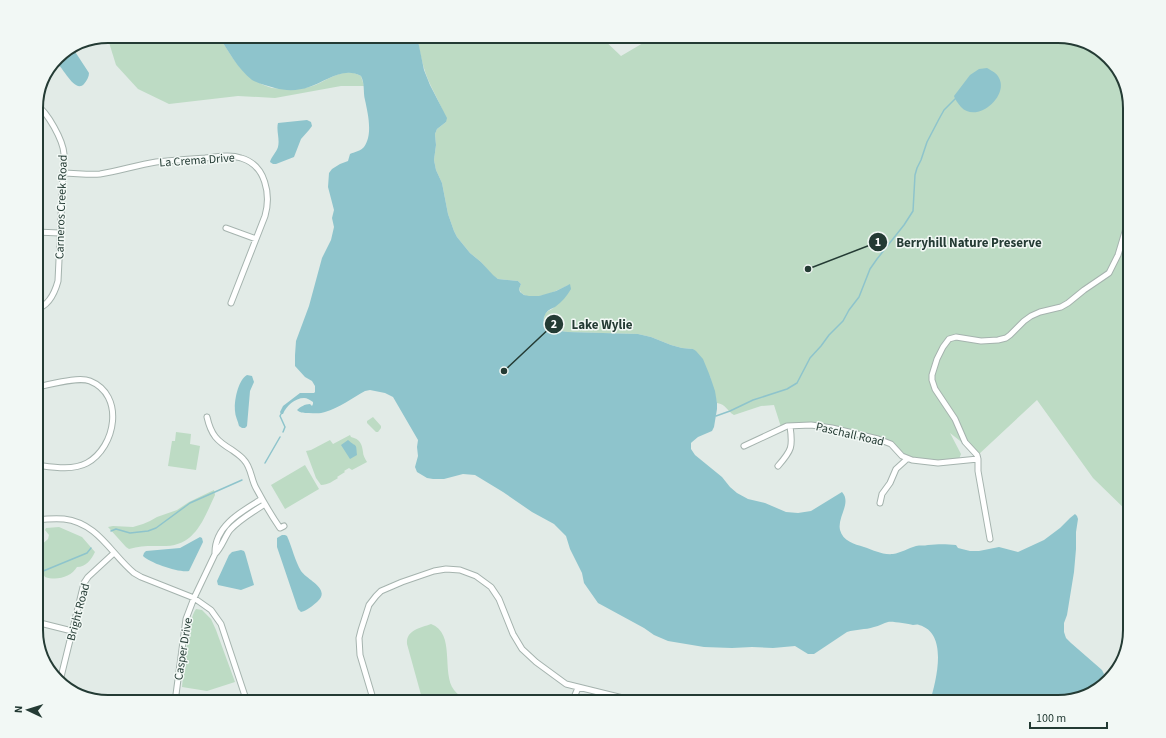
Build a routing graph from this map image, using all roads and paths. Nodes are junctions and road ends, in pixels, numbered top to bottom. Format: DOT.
graph roads {
  1 [pos="43,111"];
  2 [pos="63,173"];
  3 [pos="226,228"];
  4 [pos="43,232"];
  5 [pos="60,233"];
  6 [pos="256,239"];
  7 [pos="1123,239"];
  8 [pos="231,303"];
  9 [pos="43,306"];
  10 [pos="43,386"];
  11 [pos="206,418"];
  12 [pos="790,426"];
  13 [pos="744,446"];
  14 [pos="907,459"];
  15 [pos="978,459"];
  16 [pos="43,466"];
  17 [pos="778,466"];
  18 [pos="262,499"];
  19 [pos="880,503"];
  20 [pos="266,504"];
  21 [pos="43,520"];
  22 [pos="284,526"];
  23 [pos="990,539"];
  24 [pos="114,553"];
  25 [pos="215,554"];
  26 [pos="194,598"];
  27 [pos="43,624"];
  28 [pos="72,631"];
  29 [pos="61,675"];
  30 [pos="578,688"];
  31 [pos="176,695"];
  32 [pos="246,695"];
  33 [pos="372,695"];
  34 [pos="575,695"];
  35 [pos="608,695"];
  1 -- 2 [label="street, Carneros Creek Road"];
  2 -- 5 [label="street, Carneros Creek Road"];
  2 -- 6 [label="street, La Crema Drive"];
  3 -- 6 [label="street"];
  4 -- 5 [label="street"];
  5 -- 9 [label="street, Carneros Creek Road"];
  6 -- 8 [label="street, La Crema Drive"];
  7 -- 15 [label="street"];
  10 -- 16 [label="street"];
  11 -- 18 [label="street"];
  12 -- 13 [label="street, Paschall Road"];
  12 -- 14 [label="street, Paschall Road"];
  12 -- 17 [label="street"];
  14 -- 15 [label="street"];
  14 -- 19 [label="street"];
  15 -- 23 [label="street"];
  18 -- 20 [label="street"];
  18 -- 25 [label="street"];
  20 -- 22 [label="street"];
  20 -- 25 [label="street"];
  21 -- 24 [label="street"];
  24 -- 26 [label="street"];
  24 -- 28 [label="street, Bright Road"];
  25 -- 26 [label="street, Casper Drive"];
  26 -- 31 [label="street, Casper Drive"];
  26 -- 32 [label="street"];
  27 -- 28 [label="street"];
  28 -- 29 [label="street, Bright Road"];
  30 -- 33 [label="street"];
  30 -- 34 [label="street"];
  30 -- 35 [label="street"];
}
